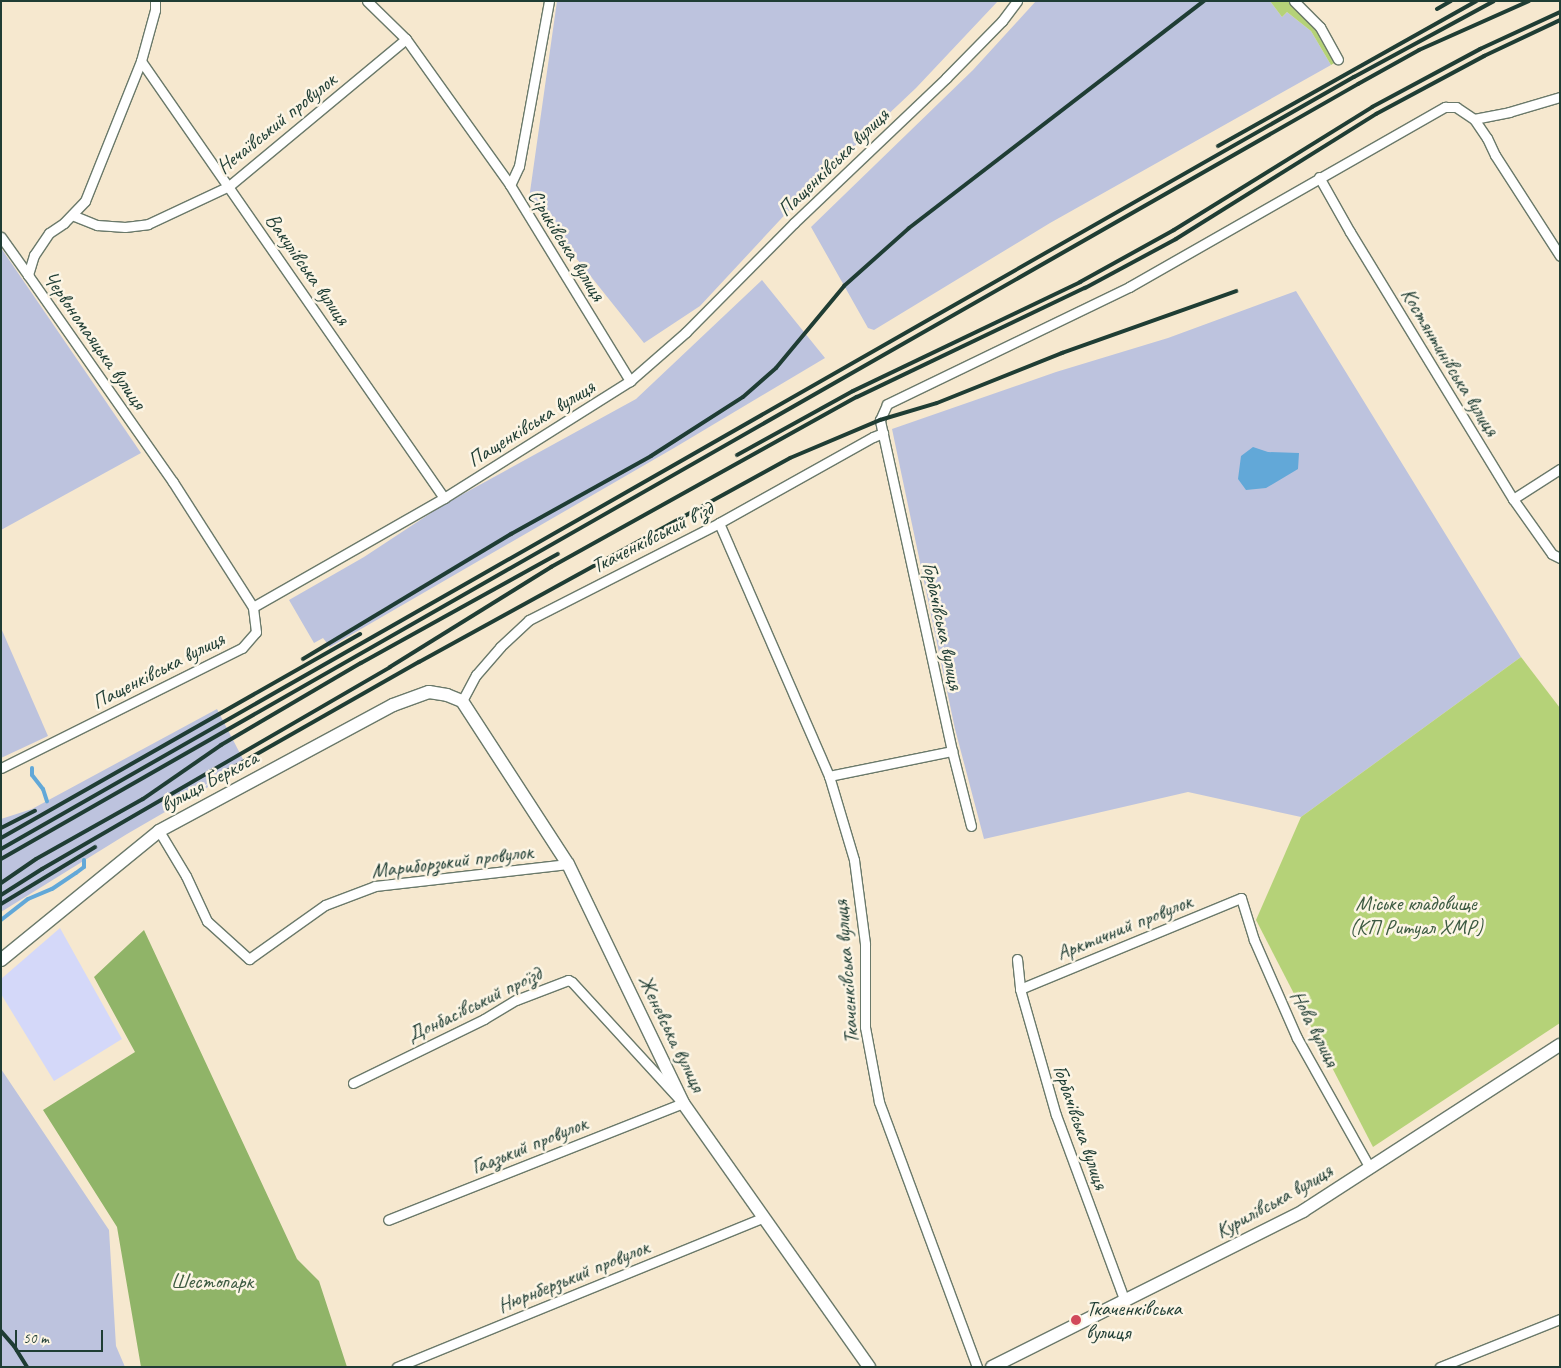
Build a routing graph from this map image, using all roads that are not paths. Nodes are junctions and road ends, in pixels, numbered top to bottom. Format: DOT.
graph roads {
  1 [pos="155,1"];
  2 [pos="367,1"];
  3 [pos="549,1"];
  4 [pos="1017,1"];
  5 [pos="1294,1"];
  6 [pos="406,39"];
  7 [pos="1338,59"];
  8 [pos="141,61"];
  9 [pos="1560,97"];
  10 [pos="1474,119"];
  11 [pos="1319,177"];
  12 [pos="510,185"];
  13 [pos="229,186"];
  14 [pos="72,215"];
  15 [pos="1,237"];
  16 [pos="1560,256"];
  17 [pos="28,275"];
  18 [pos="630,381"];
  19 [pos="883,433"];
  20 [pos="1560,469"];
  21 [pos="444,498"];
  22 [pos="1513,499"];
  23 [pos="719,523"];
  24 [pos="1560,558"];
  25 [pos="253,607"];
  26 [pos="462,701"];
  27 [pos="952,751"];
  28 [pos="1,768"];
  29 [pos="829,776"];
  30 [pos="972,826"];
  31 [pos="159,832"];
  32 [pos="568,864"];
  33 [pos="1241,898"];
  34 [pos="1016,959"];
  35 [pos="1,960"];
  36 [pos="1020,989"];
  37 [pos="1560,1045"];
  38 [pos="353,1083"];
  39 [pos="683,1103"];
  40 [pos="1370,1168"];
  41 [pos="764,1217"];
  42 [pos="388,1220"];
  43 [pos="1125,1302"];
  44 [pos="1560,1319"];
  45 [pos="396,1367"];
  46 [pos="870,1367"];
  47 [pos="977,1367"];
  48 [pos="992,1367"];
  49 [pos="1440,1367"];
  1 -- 8 [label="street, Червономаяцька вулиця"];
  2 -- 6 [label="street"];
  3 -- 12 [label="street, Сіриківська вулиця"];
  4 -- 18 [label="street, Пащенківська вулиця"];
  5 -- 7 [label="street"];
  6 -- 12 [label="street"];
  6 -- 13 [label="street, Нечаївський провулок"];
  8 -- 13 [label="street, Вакулівська вулиця"];
  8 -- 14 [label="street, Червономаяцька вулиця"];
  9 -- 10 [label="street"];
  10 -- 11 [label="street, Горбачівська вулиця"];
  10 -- 16 [label="street"];
  11 -- 19 [label="street, Горбачівська вулиця"];
  11 -- 22 [label="street, Костянтинівська вулиця"];
  12 -- 18 [label="street, Сіриківська вулиця"];
  13 -- 14 [label="street, Нечаївський провулок"];
  13 -- 21 [label="street, Вакулівська вулиця"];
  14 -- 17 [label="street, Червономаяцька вулиця"];
  15 -- 17 [label="street"];
  17 -- 25 [label="street, Червономаяцька вулиця"];
  18 -- 21 [label="street, Пащенківська вулиця"];
  19 -- 23 [label="street, Ткаченківський в'їзд"];
  19 -- 27 [label="street, Горбачівська вулиця"];
  20 -- 22 [label="street"];
  21 -- 25 [label="street, Пащенківська вулиця"];
  22 -- 24 [label="street, Костянтинівська вулиця"];
  23 -- 26 [label="street, Ткаченківський в'їзд"];
  23 -- 29 [label="street, Ткаченківська вулиця"];
  25 -- 28 [label="street, Пащенківська вулиця"];
  26 -- 31 [label="street, вулиця Беркоса"];
  26 -- 32 [label="street, Женевська вулиця"];
  27 -- 29 [label="street"];
  27 -- 30 [label="street, Горбачівська вулиця"];
  29 -- 47 [label="street, Ткаченківська вулиця"];
  31 -- 32 [label="street, Мариборзький провулок"];
  31 -- 35 [label="street, вулиця Беркоса"];
  32 -- 39 [label="street, Женевська вулиця"];
  33 -- 36 [label="street, Арктичний провулок"];
  33 -- 40 [label="street, Нова вулиця"];
  34 -- 36 [label="street, Горбачівська вулиця"];
  36 -- 43 [label="street, Горбачівська вулиця"];
  37 -- 40 [label="street, Курилівська вулиця"];
  38 -- 39 [label="street, Донбасівський проїзд"];
  39 -- 41 [label="street, Женевська вулиця"];
  39 -- 42 [label="street, Гаазький провулок"];
  40 -- 43 [label="street, Курилівська вулиця"];
  41 -- 45 [label="street, Нюрнберзький провулок"];
  41 -- 46 [label="street, Женевська вулиця"];
  43 -- 48 [label="street, Курилівська вулиця"];
  44 -- 49 [label="street"];
}
